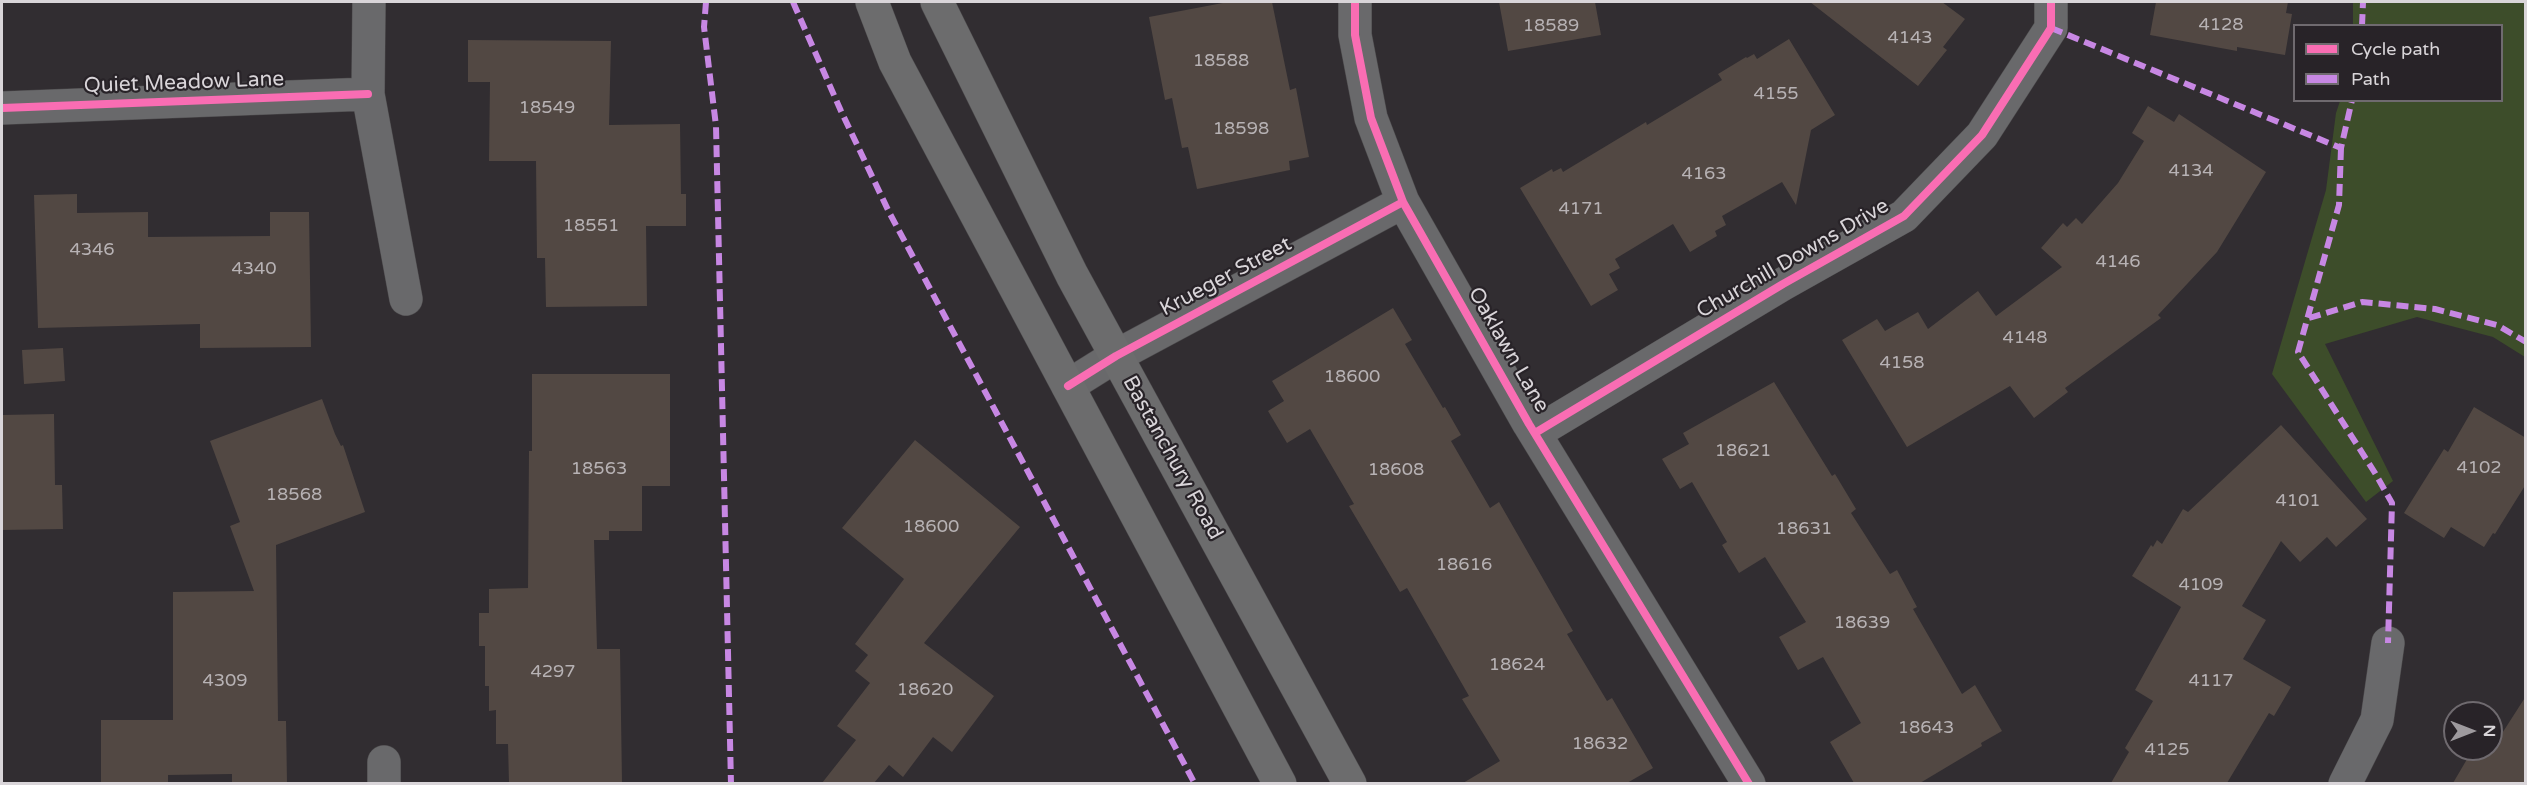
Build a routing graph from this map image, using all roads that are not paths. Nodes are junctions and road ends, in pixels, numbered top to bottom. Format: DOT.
graph roads {
  1 [pos="369,2"];
  2 [pos="872,2"];
  3 [pos="936,2"];
  4 [pos="1355,2"];
  5 [pos="2051,2"];
  6 [pos="368,94"];
  7 [pos="2,108"];
  8 [pos="1403,202"];
  9 [pos="406,300"];
  10 [pos="1116,356"];
  11 [pos="1068,386"];
  12 [pos="1535,433"];
  13 [pos="2388,643"];
  14 [pos="1280,783"];
  15 [pos="1350,783"];
  16 [pos="1749,783"];
  17 [pos="2345,783"];
  1 -- 6 [label="street"];
  2 -- 11 [label="main road"];
  3 -- 10 [label="main road, Bastanchury Road"];
  4 -- 8 [label="street, Oaklawn Lane"];
  5 -- 12 [label="street, Churchill Downs Drive"];
  6 -- 7 [label="street, Quiet Meadow Lane"];
  6 -- 9 [label="street"];
  8 -- 10 [label="street, Krueger Street"];
  8 -- 12 [label="street, Oaklawn Lane"];
  10 -- 11 [label="street, Krueger Street"];
  10 -- 15 [label="main road, Bastanchury Road"];
  11 -- 14 [label="main road"];
  12 -- 16 [label="street, Oaklawn Lane"];
  13 -- 17 [label="street"];
}
